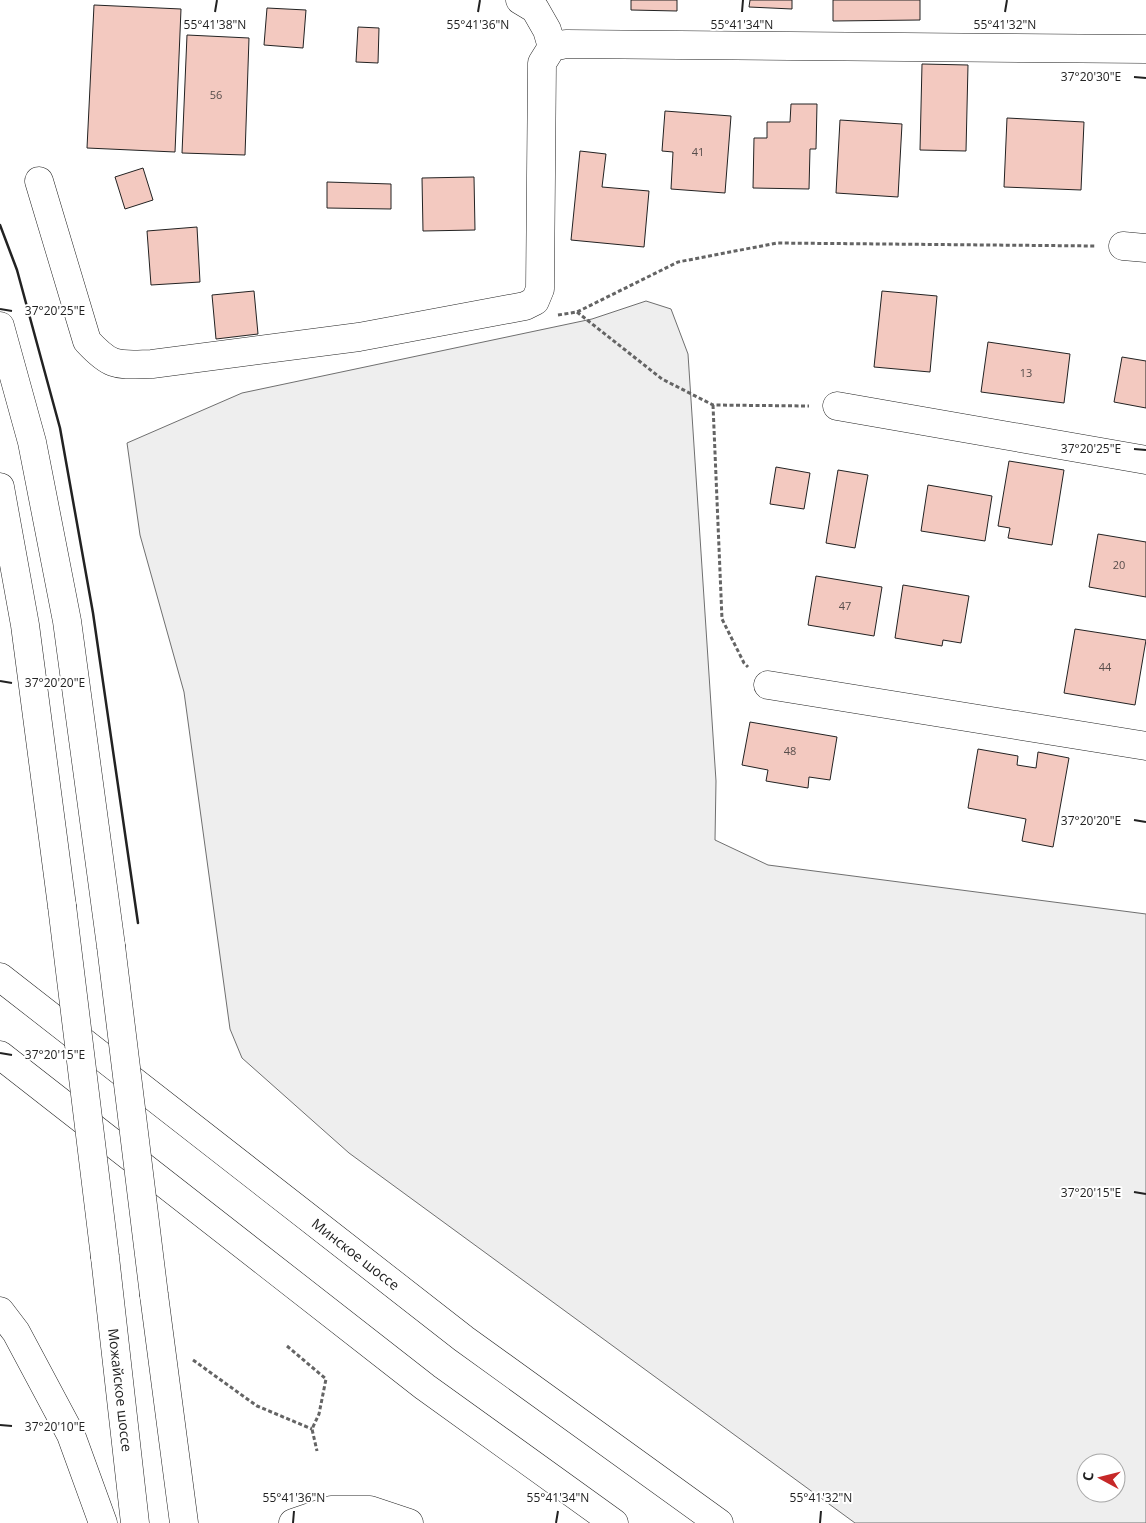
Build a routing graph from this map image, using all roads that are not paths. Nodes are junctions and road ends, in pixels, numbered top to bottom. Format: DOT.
graph roads {
  1 [pos="520,0"];
  2 [pos="552,47"];
  3 [pos="1146,49"];
  4 [pos="39,181"];
  5 [pos="0,326"];
  6 [pos="837,406"];
  7 [pos="1146,460"];
  8 [pos="0,487"];
  9 [pos="768,685"];
  10 [pos="1146,746"];
  11 [pos="0,977"];
  12 [pos="0,1055"];
  13 [pos="0,1310"];
  14 [pos="103,1523"];
  15 [pos="135,1523"];
  16 [pos="184,1523"];
  17 [pos="293,1523"];
  18 [pos="409,1523"];
  19 [pos="614,1523"];
  20 [pos="719,1523"];
  1 -- 2 [label="main road"];
  2 -- 3 [label="main road"];
  2 -- 4 [label="main road"];
  5 -- 16 [label="main road, bridge"];
  6 -- 7 [label="main road"];
  8 -- 15 [label="main road, Можайское шоссе, bridge"];
  9 -- 10 [label="main road"];
  11 -- 20 [label="main road, Минское шоссе"];
  12 -- 19 [label="main road"];
  13 -- 14 [label="main road"];
  17 -- 18 [label="main road"];
}
